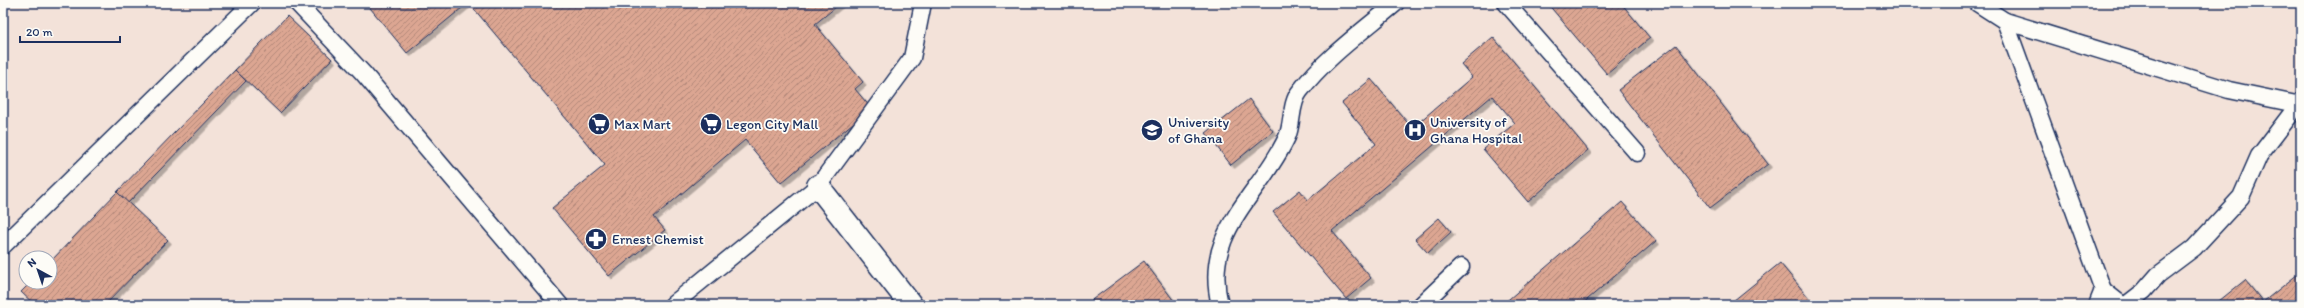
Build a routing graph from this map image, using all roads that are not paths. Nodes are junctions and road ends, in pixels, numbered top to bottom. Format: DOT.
graph roads {
  1 [pos="252,3"];
  2 [pos="298,3"];
  3 [pos="923,3"];
  4 [pos="1396,3"];
  5 [pos="1506,3"];
  6 [pos="1977,3"];
  7 [pos="2005,21"];
  8 [pos="2301,104"];
  9 [pos="1637,153"];
  10 [pos="818,186"];
  11 [pos="3,246"];
  12 [pos="1461,267"];
  13 [pos="2100,298"];
  14 [pos="560,305"];
  15 [pos="672,305"];
  16 [pos="911,305"];
  17 [pos="1220,305"];
  18 [pos="1421,305"];
  19 [pos="2122,305"];
  20 [pos="2126,305"];
  1 -- 11 [label="lane"];
  2 -- 14 [label="lane"];
  3 -- 10 [label="lane"];
  4 -- 17 [label="lane"];
  5 -- 9 [label="lane"];
  6 -- 7 [label="lane"];
  7 -- 8 [label="lane"];
  7 -- 13 [label="lane"];
  8 -- 20 [label="lane"];
  10 -- 15 [label="lane"];
  10 -- 16 [label="street"];
  12 -- 18 [label="lane"];
  13 -- 19 [label="lane"];
}
